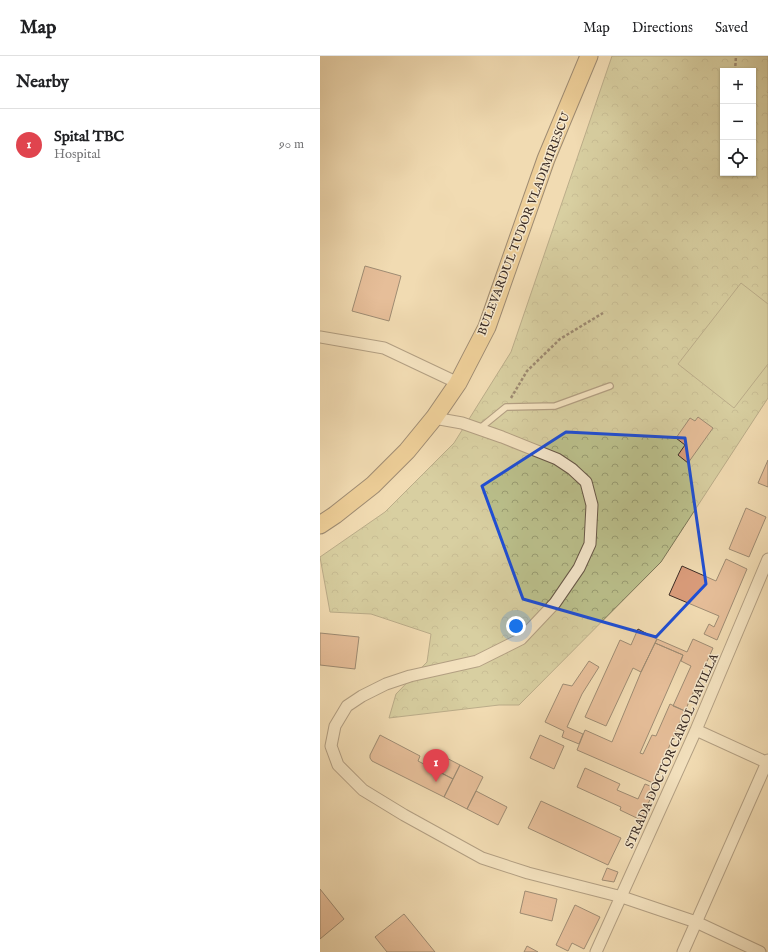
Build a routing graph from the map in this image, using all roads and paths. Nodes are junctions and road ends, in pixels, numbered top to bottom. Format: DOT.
graph roads {
  1 [pos="589,56"];
  2 [pos="736,56"];
  3 [pos="734,68"];
  4 [pos="603,313"];
  5 [pos="320,337"];
  6 [pos="458,384"];
  7 [pos="610,386"];
  8 [pos="506,407"];
  9 [pos="434,418"];
  10 [pos="479,429"];
  11 [pos="320,525"];
  12 [pos="768,559"];
  13 [pos="696,730"];
  14 [pos="768,762"];
  15 [pos="622,897"];
  16 [pos="696,922"];
  17 [pos="596,952"];
  18 [pos="682,952"];
  19 [pos="760,952"];
  1 -- 6 [label="main road, BULEVARDUL TUDOR VLADIMIRESCU"];
  2 -- 3 [label="path"];
  4 -- 8 [label="path"];
  5 -- 6 [label="street"];
  6 -- 9 [label="main road, BULEVARDUL TUDOR VLADIMIRESCU"];
  7 -- 8 [label="lane"];
  8 -- 10 [label="lane"];
  9 -- 10 [label="street"];
  9 -- 11 [label="main road, BULEVARDUL TUDOR VLADIMIRESCU"];
  10 -- 15 [label="street"];
  12 -- 13 [label="street, STRADA DOCTOR CAROL DAVILLA"];
  13 -- 14 [label="street"];
  13 -- 15 [label="street, STRADA DOCTOR CAROL DAVILLA"];
  14 -- 16 [label="street"];
  15 -- 16 [label="street"];
  15 -- 17 [label="street, STRADA DOCTOR CAROL DAVILLA"];
  16 -- 18 [label="street"];
  16 -- 19 [label="street"];
}
